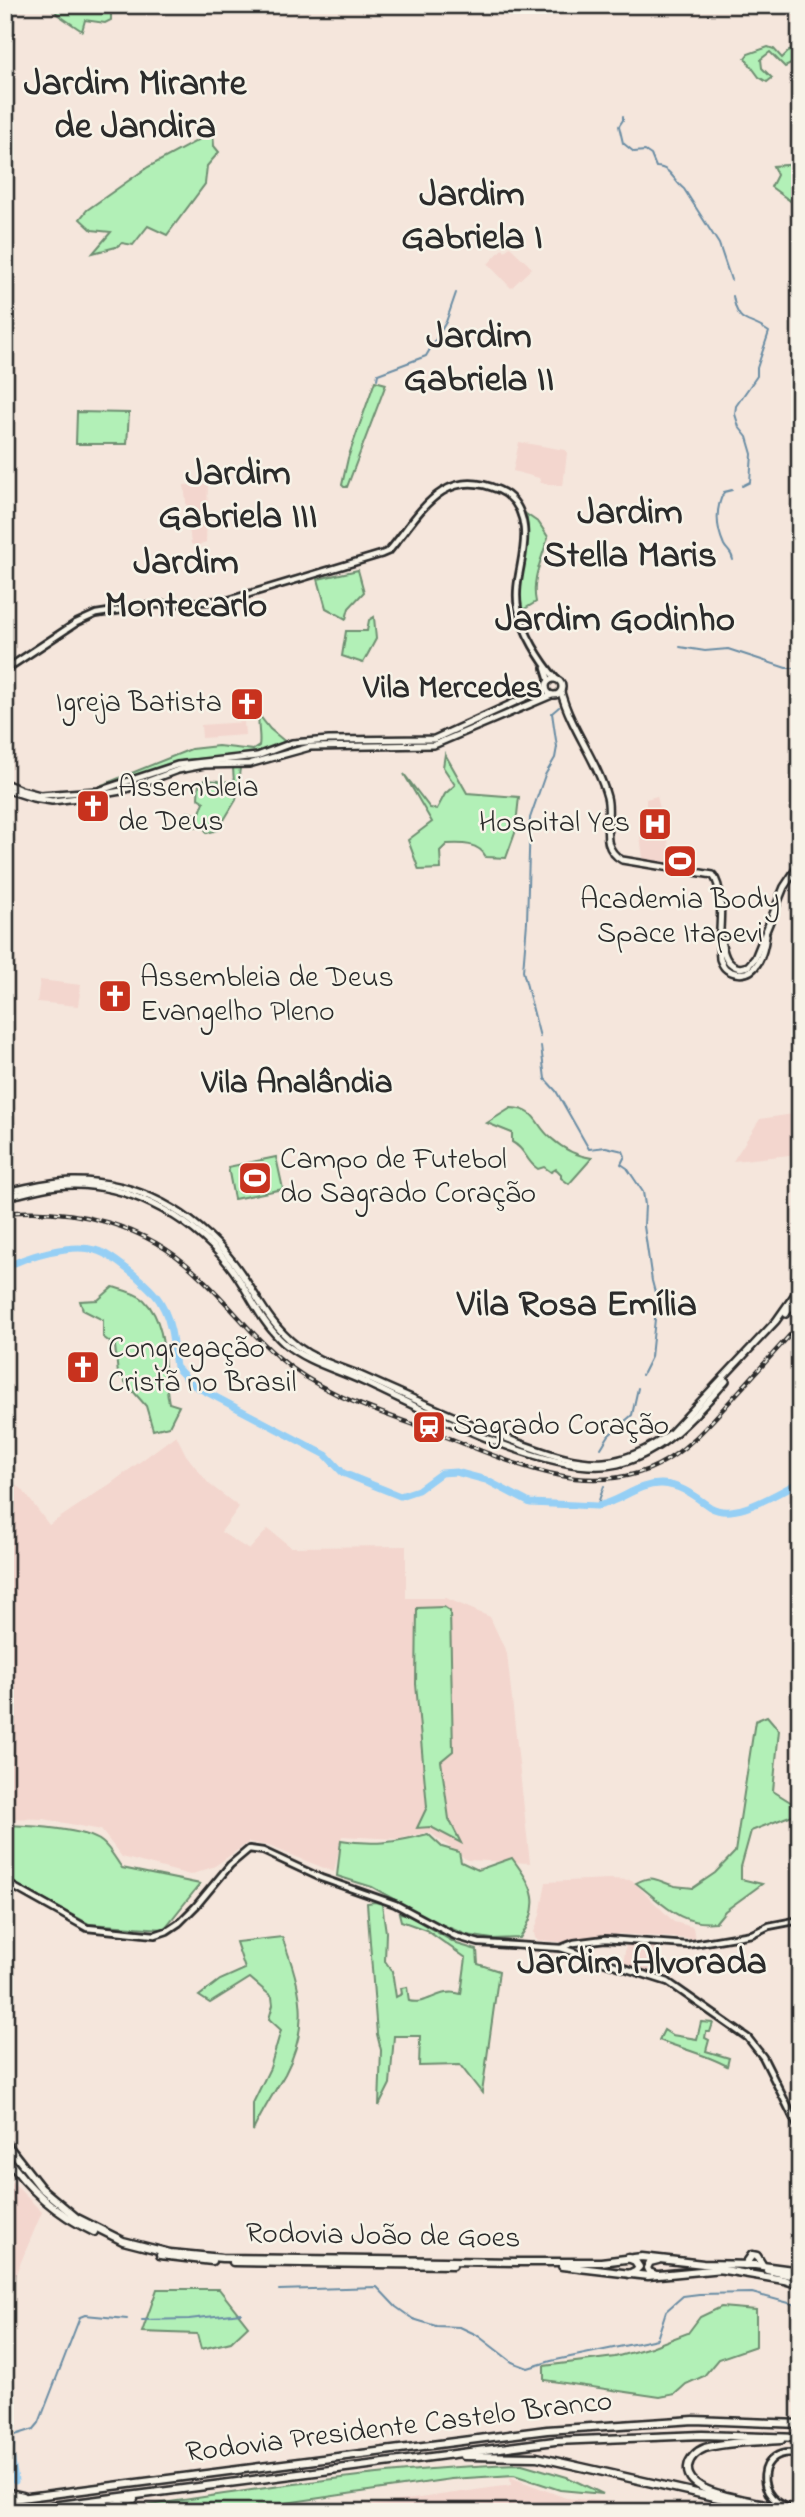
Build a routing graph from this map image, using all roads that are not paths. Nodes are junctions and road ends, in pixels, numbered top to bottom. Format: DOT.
graph roads {
  1 [pos="545,667"];
  2 [pos="5,670"];
  3 [pos="556,679"];
  4 [pos="549,681"];
  5 [pos="546,688"];
  6 [pos="556,694"];
  7 [pos="5,786"];
  8 [pos="800,863"];
  9 [pos="5,1195"];
  10 [pos="183,1219"];
  11 [pos="800,1287"];
  12 [pos="800,1294"];
  13 [pos="377,1388"];
  14 [pos="387,1388"];
  15 [pos="553,1461"];
  16 [pos="584,1461"];
  17 [pos="5,1882"];
  18 [pos="800,1920"];
  19 [pos="561,1948"];
  20 [pos="800,2131"];
  21 [pos="5,2142"];
  22 [pos="5,2155"];
  23 [pos="642,2257"];
  24 [pos="623,2258"];
  25 [pos="674,2260"];
  26 [pos="639,2267"];
  27 [pos="718,2269"];
  28 [pos="800,2271"];
  29 [pos="627,2275"];
  30 [pos="658,2276"];
  31 [pos="800,2277"];
  32 [pos="800,2285"];
  33 [pos="800,2424"];
  34 [pos="800,2439"];
  35 [pos="800,2455"];
  36 [pos="444,2456"];
  37 [pos="5,2492"];
  38 [pos="152,2494"];
  39 [pos="29,2497"];
  40 [pos="5,2500"];
  41 [pos="763,2508"];
  42 [pos="784,2510"];
  43 [pos="800,2511"];
  44 [pos="5,2512"];
  45 [pos="85,2512"];
  46 [pos="772,2512"];
  1 -- 2 [label="main road"];
  1 -- 3 [label="main road"];
  1 -- 4 [label="main road"];
  3 -- 4 [label="main road"];
  3 -- 6 [label="main road"];
  4 -- 5 [label="main road"];
  5 -- 6 [label="main road"];
  5 -- 7 [label="main road"];
  6 -- 7 [label="main road"];
  6 -- 8 [label="main road"];
  9 -- 10 [label="main road"];
  10 -- 13 [label="main road"];
  10 -- 14 [label="main road"];
  11 -- 16 [label="main road"];
  12 -- 15 [label="main road"];
  13 -- 14 [label="main road"];
  13 -- 15 [label="main road"];
  14 -- 16 [label="main road"];
  15 -- 16 [label="main road"];
  17 -- 19 [label="main road"];
  18 -- 19 [label="main road"];
  19 -- 20 [label="main road"];
  21 -- 24 [label="highway, Rodovia João de Goes"];
  22 -- 29 [label="highway, Rodovia João de Goes"];
  23 -- 24 [label="highway, Rodovia João de Goes"];
  23 -- 25 [label="highway, Rodovia João de Goes"];
  23 -- 26 [label="highway"];
  24 -- 26 [label="highway"];
  25 -- 28 [label="highway, Rodovia João de Goes"];
  25 -- 30 [label="highway"];
  26 -- 29 [label="highway"];
  27 -- 30 [label="highway, Rodovia João de Goes"];
  27 -- 31 [label="highway, Rodovia João de Goes"];
  27 -- 32 [label="highway"];
  29 -- 30 [label="highway, Rodovia João de Goes"];
  33 -- 39 [label="highway, Rodovia Presidente Castelo Branco"];
  34 -- 36 [label="highway, Rodovia Presidente Castelo Branco"];
  34 -- 42 [label="highway"];
  35 -- 42 [label="main road"];
  36 -- 38 [label="highway, Rodovia Presidente Castelo Branco"];
  36 -- 41 [label="highway"];
  37 -- 39 [label="highway"];
  38 -- 44 [label="highway, Rodovia Presidente Castelo Branco"];
  38 -- 45 [label="highway"];
  39 -- 40 [label="highway, Rodovia Presidente Castelo Branco"];
  41 -- 42 [label="highway"];
  41 -- 46 [label="highway"];
  42 -- 43 [label="main road"];
}
